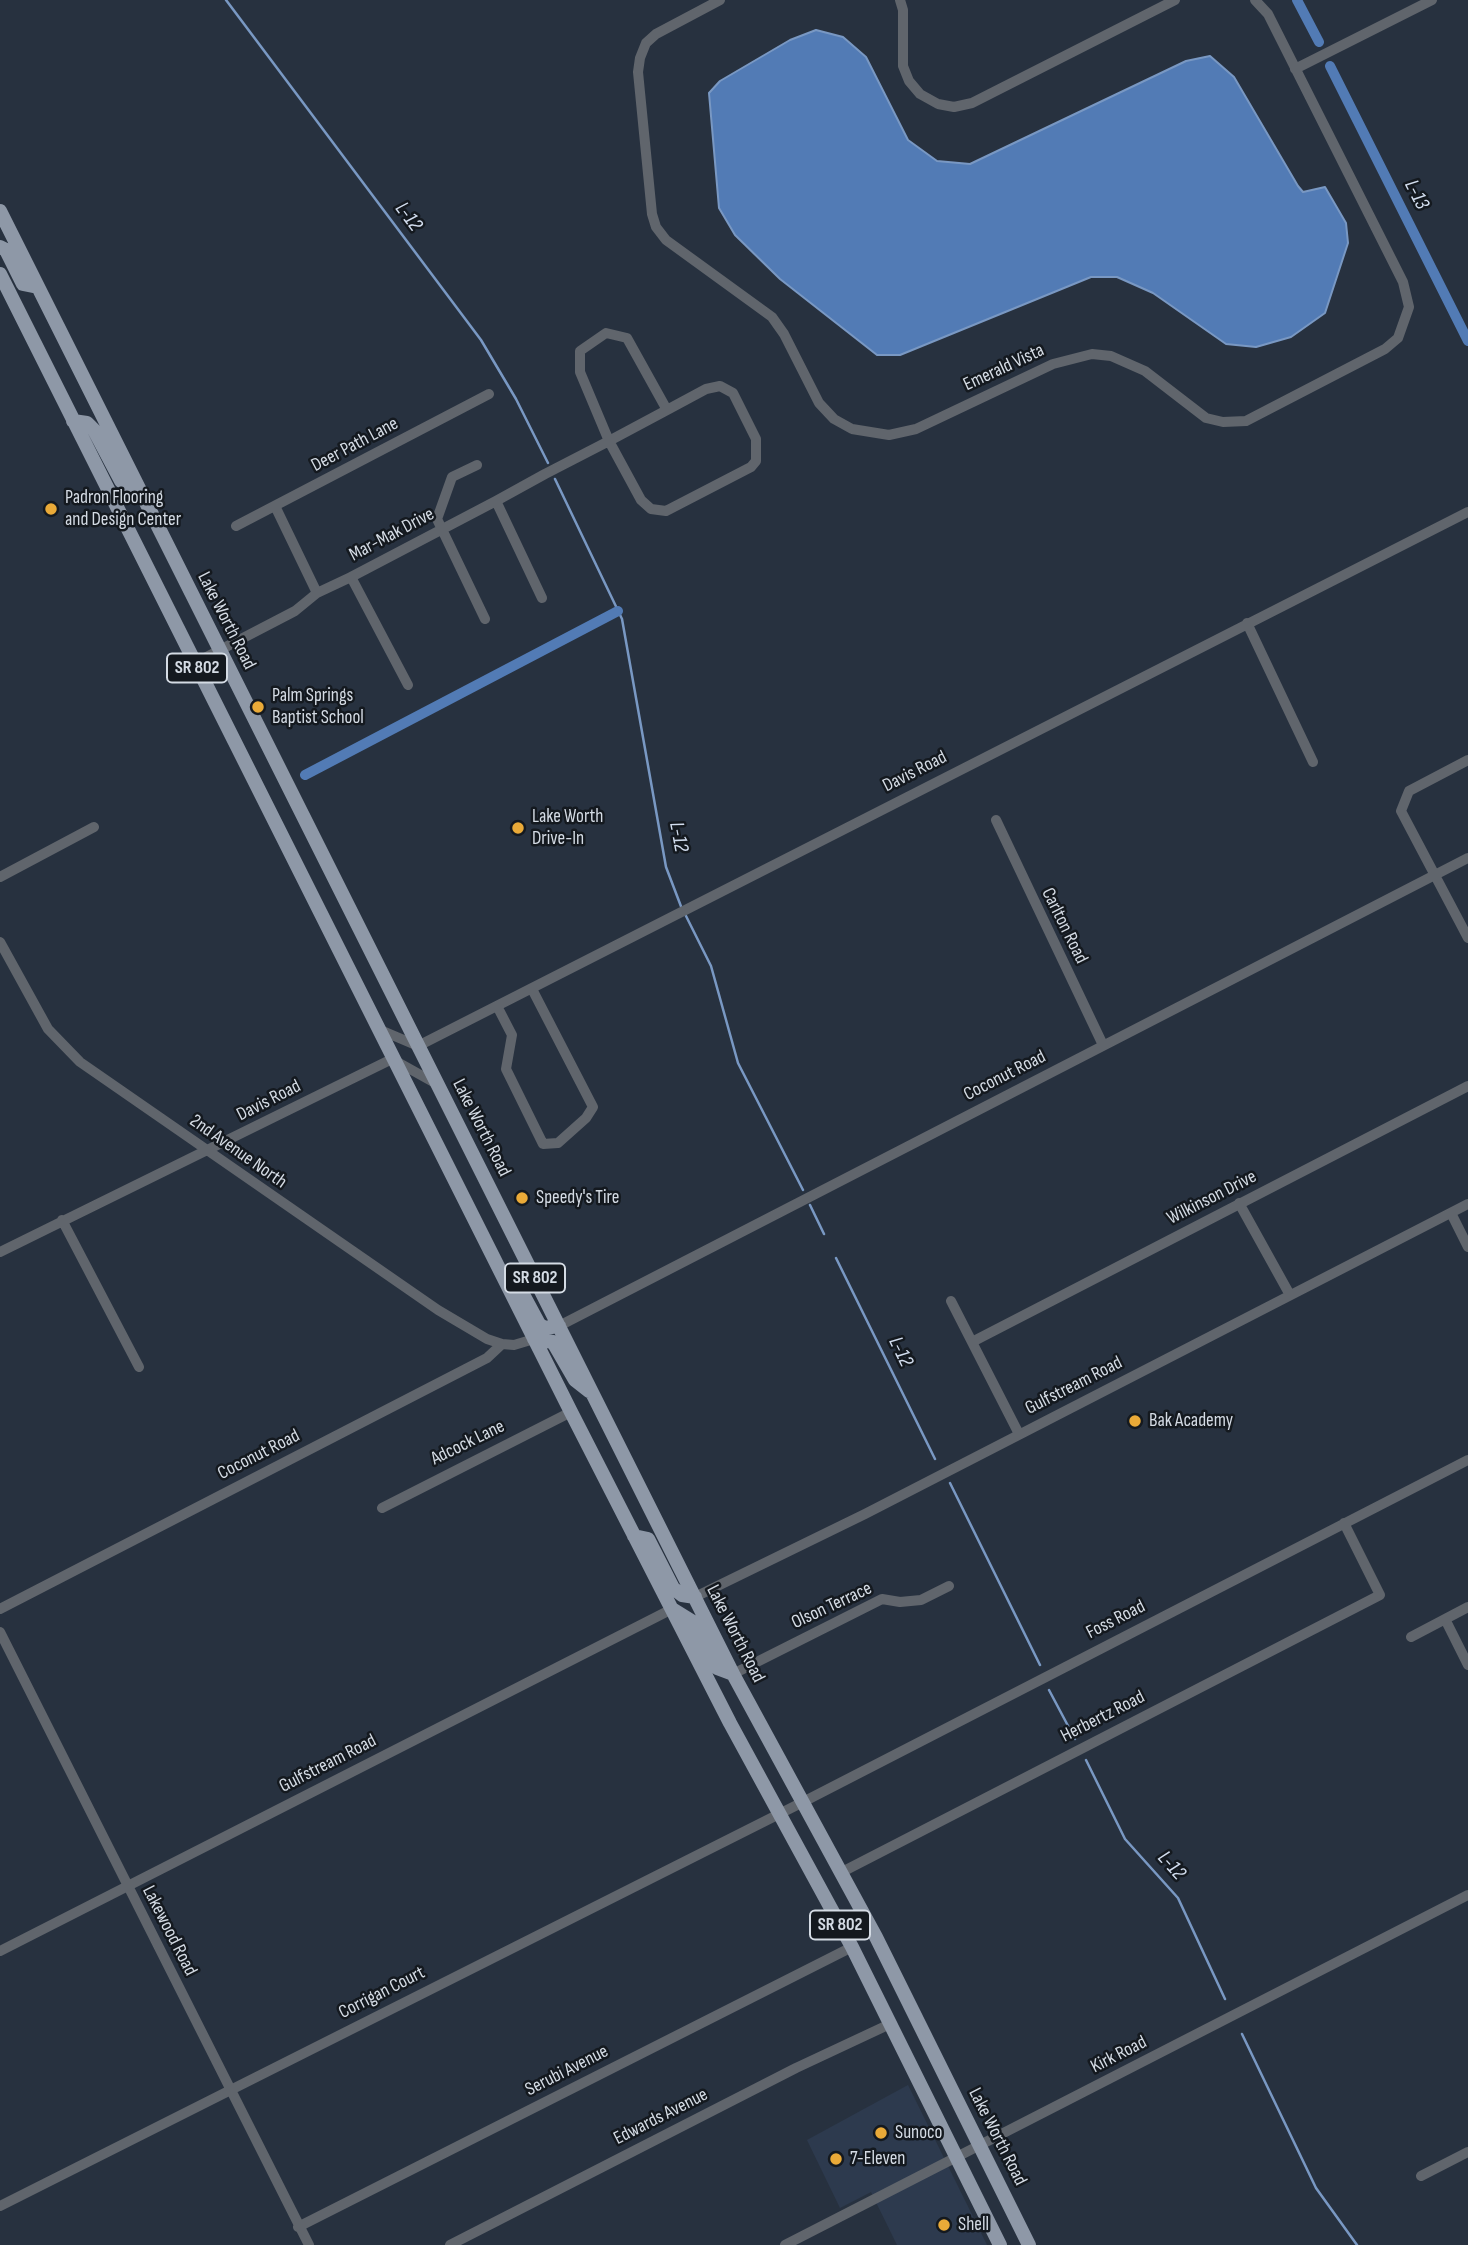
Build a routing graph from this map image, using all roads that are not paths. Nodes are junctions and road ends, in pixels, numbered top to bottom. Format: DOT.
graph roads {
  1 [pos="720,0"];
  2 [pos="900,0"];
  3 [pos="1175,0"];
  4 [pos="1255,0"];
  5 [pos="1432,0"];
  6 [pos="1295,69"];
  7 [pos="0,211"];
  8 [pos="6,233"];
  9 [pos="0,247"];
  10 [pos="0,274"];
  11 [pos="38,288"];
  12 [pos="489,394"];
  13 [pos="667,410"];
  14 [pos="73,421"];
  15 [pos="608,441"];
  16 [pos="477,465"];
  17 [pos="136,484"];
  18 [pos="496,501"];
  19 [pos="275,506"];
  20 [pos="1468,512"];
  21 [pos="236,526"];
  22 [pos="440,530"];
  23 [pos="351,577"];
  24 [pos="317,593"];
  25 [pos="542,598"];
  26 [pos="485,619"];
  27 [pos="1247,623"];
  28 [pos="220,650"];
  29 [pos="195,663"];
  30 [pos="408,685"];
  31 [pos="1468,760"];
  32 [pos="1312,762"];
  33 [pos="996,820"];
  34 [pos="94,827"];
  35 [pos="1468,858"];
  36 [pos="1433,876"];
  37 [pos="0,877"];
  38 [pos="1468,939"];
  39 [pos="0,942"];
  40 [pos="532,989"];
  41 [pos="497,1006"];
  42 [pos="378,1030"];
  43 [pos="1103,1045"];
  44 [pos="418,1046"];
  45 [pos="392,1059"];
  46 [pos="437,1084"];
  47 [pos="1468,1086"];
  48 [pos="205,1150"];
  49 [pos="1239,1203"];
  50 [pos="1468,1204"];
  51 [pos="1451,1213"];
  52 [pos="62,1220"];
  53 [pos="1468,1247"];
  54 [pos="0,1252"];
  55 [pos="496,1264"];
  56 [pos="1290,1295"];
  57 [pos="951,1301"];
  58 [pos="559,1326"];
  59 [pos="534,1339"];
  60 [pos="972,1342"];
  61 [pos="502,1344"];
  62 [pos="139,1367"];
  63 [pos="593,1394"];
  64 [pos="570,1412"];
  65 [pos="1019,1434"];
  66 [pos="1468,1460"];
  67 [pos="382,1508"];
  68 [pos="1344,1523"];
  69 [pos="634,1536"];
  70 [pos="949,1586"];
  71 [pos="695,1597"];
  72 [pos="1468,1607"];
  73 [pos="0,1609"];
  74 [pos="671,1609"];
  75 [pos="1444,1619"];
  76 [pos="0,1632"];
  77 [pos="1411,1637"];
  78 [pos="1468,1665"];
  79 [pos="733,1674"];
  80 [pos="803,1802"];
  81 [pos="780,1811"];
  82 [pos="842,1872"];
  83 [pos="127,1885"];
  84 [pos="1468,1895"];
  85 [pos="852,1947"];
  86 [pos="0,1951"];
  87 [pos="890,2024"];
  88 [pos="230,2090"];
  89 [pos="980,2147"];
  90 [pos="1468,2152"];
  91 [pos="956,2159"];
  92 [pos="1421,2176"];
  93 [pos="0,2206"];
  94 [pos="298,2227"];
  95 [pos="309,2245"];
  96 [pos="450,2245"];
  97 [pos="785,2245"];
  98 [pos="1000,2245"];
  99 [pos="1030,2245"];
  1 -- 6 [label="street, Emerald Vista"];
  2 -- 3 [label="street"];
  4 -- 6 [label="street, Emerald Vista"];
  5 -- 6 [label="street"];
  7 -- 8 [label="main road, Lake Worth Road / SR 802"];
  8 -- 11 [label="main road, Lake Worth Road / SR 802"];
  9 -- 11 [label="main road"];
  10 -- 14 [label="main road, SR 802"];
  11 -- 17 [label="main road, Lake Worth Road / SR 802"];
  12 -- 19 [label="street, Deer Path Lane"];
  13 -- 15 [label="street, Mar-Mak Drive"];
  13 -- 15 [label="street"];
  13 -- 15 [label="street, Mar-Mak Drive"];
  14 -- 17 [label="main road"];
  14 -- 29 [label="main road, SR 802"];
  15 -- 18 [label="street, Mar-Mak Drive"];
  16 -- 22 [label="street"];
  17 -- 28 [label="main road, Lake Worth Road / SR 802"];
  18 -- 22 [label="street, Mar-Mak Drive"];
  18 -- 25 [label="street"];
  19 -- 21 [label="street, Deer Path Lane"];
  19 -- 24 [label="street"];
  20 -- 27 [label="street, Davis Road"];
  22 -- 23 [label="street, Mar-Mak Drive"];
  22 -- 26 [label="street"];
  23 -- 24 [label="street, Mar-Mak Drive"];
  23 -- 30 [label="street"];
  24 -- 28 [label="street, Mar-Mak Drive"];
  27 -- 32 [label="street"];
  27 -- 40 [label="street, Davis Road"];
  28 -- 29 [label="street, Mar-Mak Drive"];
  28 -- 44 [label="main road, Lake Worth Road / SR 802"];
  29 -- 42 [label="main road, SR 802"];
  31 -- 36 [label="street"];
  33 -- 43 [label="street, Carlton Road"];
  34 -- 37 [label="street"];
  35 -- 36 [label="street, Coconut Road"];
  36 -- 38 [label="street"];
  36 -- 43 [label="street, Coconut Road"];
  39 -- 48 [label="street, 2nd Avenue North"];
  40 -- 41 [label="street, Davis Road"];
  40 -- 41 [label="street"];
  41 -- 44 [label="street, Davis Road"];
  42 -- 44 [label="street"];
  42 -- 45 [label="main road, SR 802"];
  43 -- 58 [label="street, Coconut Road"];
  44 -- 46 [label="main road, Lake Worth Road / SR 802"];
  45 -- 46 [label="street"];
  45 -- 48 [label="street, Davis Road"];
  45 -- 55 [label="main road, SR 802"];
  46 -- 58 [label="main road, Lake Worth Road / SR 802"];
  47 -- 49 [label="street, Wilkinson Drive"];
  48 -- 52 [label="street, Davis Road"];
  48 -- 61 [label="street, 2nd Avenue North"];
  49 -- 56 [label="street"];
  49 -- 60 [label="street, Wilkinson Drive"];
  50 -- 51 [label="street, Gulfstream Road"];
  51 -- 53 [label="street"];
  51 -- 56 [label="street, Gulfstream Road"];
  52 -- 54 [label="street, Davis Road"];
  52 -- 62 [label="street"];
  55 -- 58 [label="main road"];
  55 -- 59 [label="main road, SR 802"];
  56 -- 65 [label="street, Gulfstream Road"];
  57 -- 60 [label="street"];
  58 -- 63 [label="main road, Lake Worth Road / SR 802"];
  59 -- 61 [label="street, Coconut Road"];
  59 -- 63 [label="main road"];
  59 -- 64 [label="main road, SR 802"];
  60 -- 65 [label="street"];
  61 -- 73 [label="street, Coconut Road"];
  63 -- 71 [label="main road, Lake Worth Road / SR 802"];
  64 -- 67 [label="street, Adcock Lane"];
  64 -- 69 [label="main road, SR 802"];
  65 -- 71 [label="street, Gulfstream Road"];
  66 -- 68 [label="street, Foss Road"];
  68 -- 80 [label="street, Foss Road"];
  68 -- 82 [label="street, Herbertz Road"];
  69 -- 71 [label="main road"];
  69 -- 74 [label="main road, SR 802"];
  70 -- 79 [label="street, Olson Terrace"];
  71 -- 79 [label="main road, Lake Worth Road / SR 802"];
  72 -- 75 [label="street"];
  74 -- 79 [label="main road"];
  74 -- 81 [label="main road, SR 802"];
  74 -- 83 [label="street, Gulfstream Road"];
  75 -- 77 [label="street"];
  75 -- 78 [label="street"];
  76 -- 83 [label="street, Lakewood Road"];
  79 -- 80 [label="main road, Lake Worth Road / SR 802"];
  80 -- 81 [label="street, Foss Road"];
  80 -- 82 [label="main road, Lake Worth Road / SR 802"];
  81 -- 85 [label="main road, SR 802"];
  81 -- 88 [label="street, Corrigan Court"];
  82 -- 89 [label="main road, Lake Worth Road / SR 802"];
  83 -- 86 [label="street, Gulfstream Road"];
  83 -- 88 [label="street, Lakewood Road"];
  84 -- 89 [label="street, Kirk Road"];
  85 -- 87 [label="main road, SR 802"];
  85 -- 94 [label="street, Serubi Avenue"];
  87 -- 91 [label="main road, SR 802"];
  87 -- 96 [label="street, Edwards Avenue"];
  88 -- 93 [label="street, Corrigan Court"];
  88 -- 94 [label="street, Lakewood Road"];
  89 -- 91 [label="street, Kirk Road"];
  89 -- 99 [label="main road, Lake Worth Road / SR 802"];
  90 -- 92 [label="street"];
  91 -- 97 [label="street, Kirk Road"];
  91 -- 98 [label="main road, SR 802"];
  94 -- 95 [label="street, Lakewood Road"];
}
